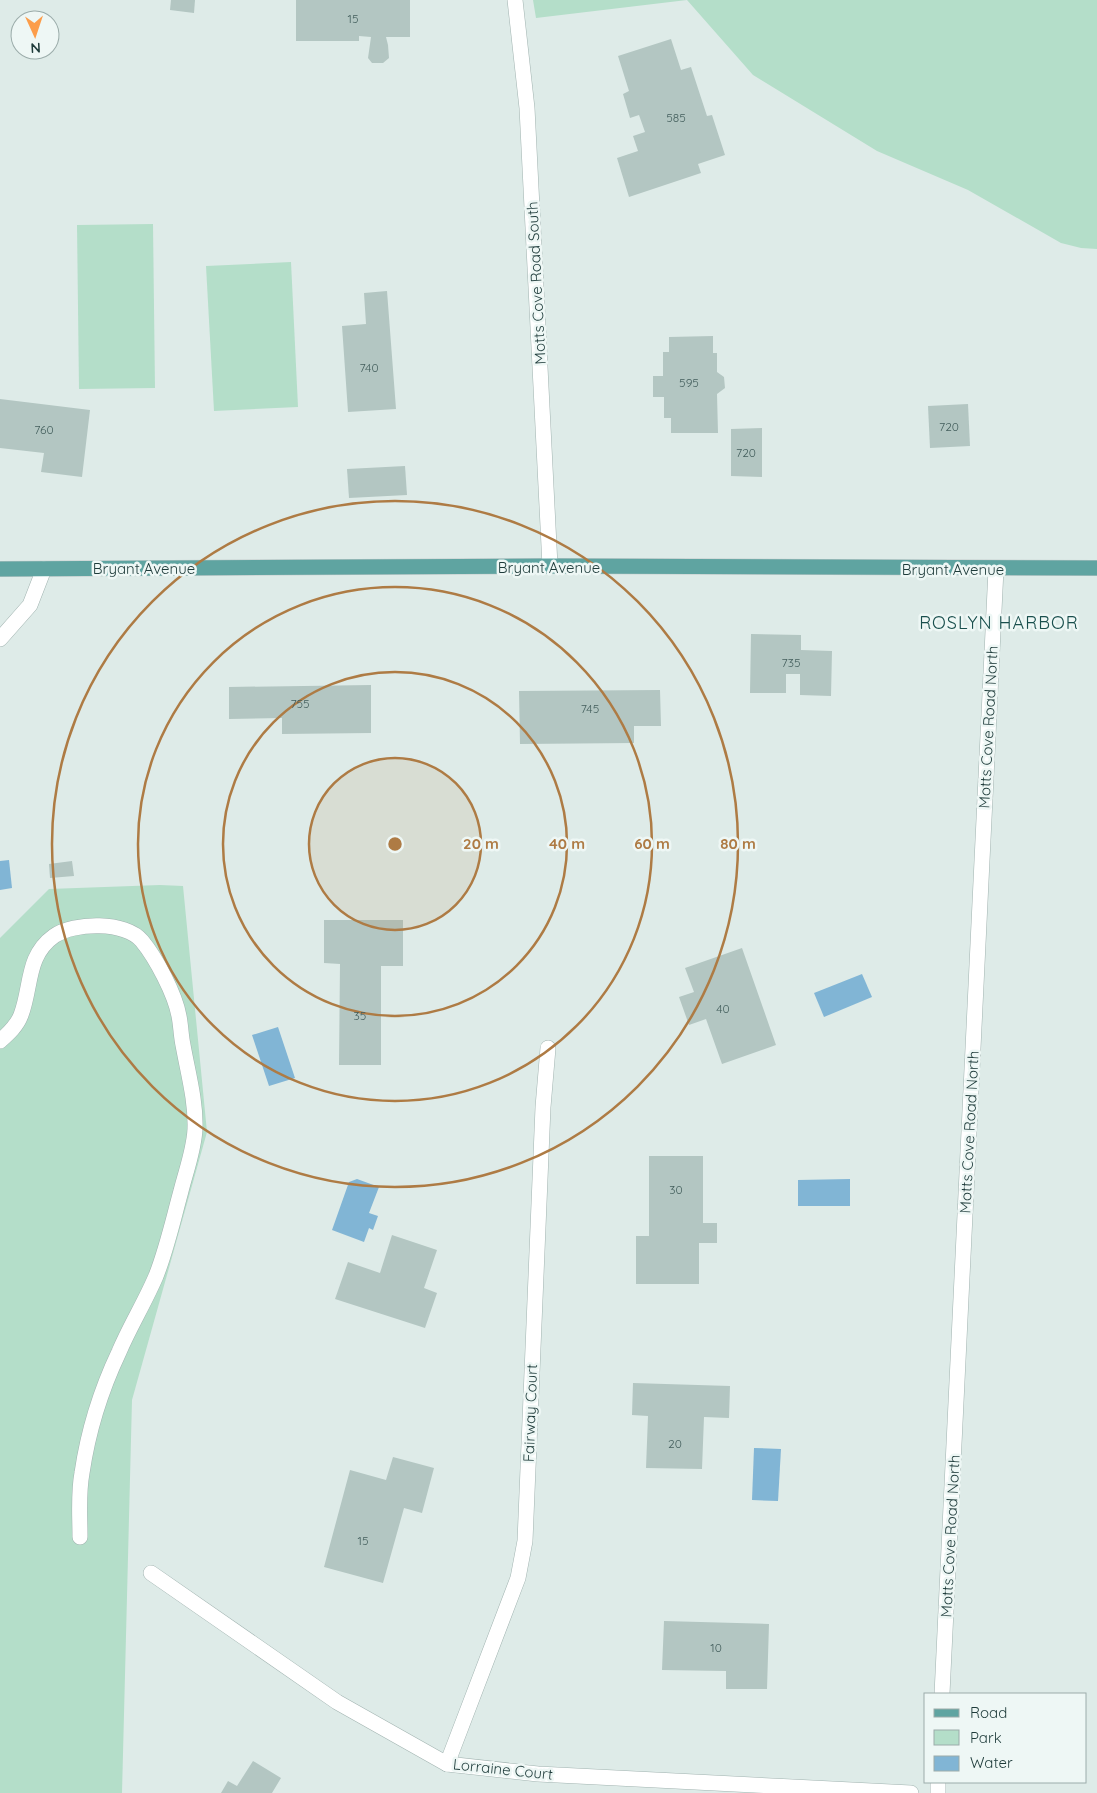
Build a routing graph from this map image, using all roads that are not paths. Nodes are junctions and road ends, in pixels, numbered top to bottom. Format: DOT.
graph roads {
  1 [pos="515,0"];
  2 [pos="550,566"];
  3 [pos="1097,568"];
  4 [pos="0,569"];
  5 [pos="44,569"];
  6 [pos="996,569"];
  7 [pos="0,639"];
  8 [pos="0,1041"];
  9 [pos="548,1048"];
  10 [pos="80,1537"];
  11 [pos="151,1573"];
  12 [pos="942,1693"];
  13 [pos="447,1764"];
  14 [pos="690,1787"];
  15 [pos="911,1793"];
  1 -- 2 [label="street, Motts Cove Road South"];
  2 -- 5 [label="main road, Bryant Avenue"];
  2 -- 6 [label="main road, Bryant Avenue"];
  3 -- 6 [label="main road, Bryant Avenue"];
  4 -- 5 [label="main road, Bryant Avenue"];
  5 -- 7 [label="street"];
  6 -- 12 [label="street, Motts Cove Road North"];
  8 -- 10 [label="street"];
  9 -- 13 [label="street, Fairway Court"];
  11 -- 13 [label="street, Lorraine Court"];
  13 -- 14 [label="street, Lorraine Court"];
  14 -- 15 [label="street, Lorraine Court"];
}
